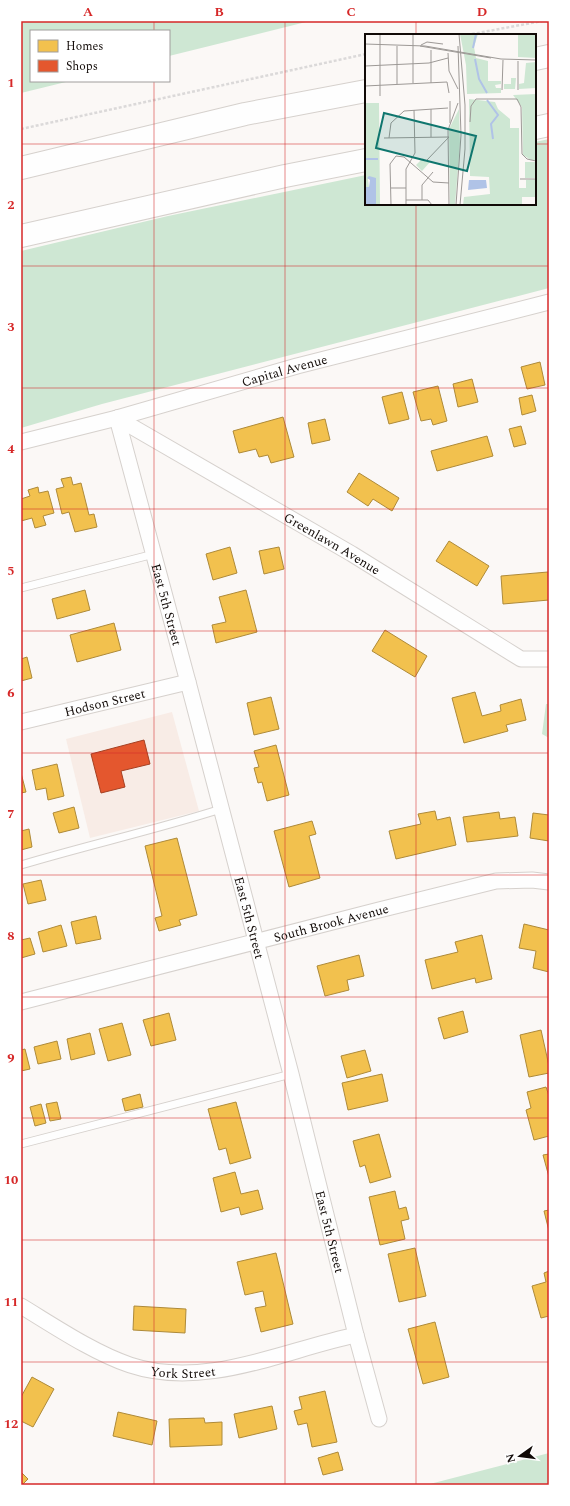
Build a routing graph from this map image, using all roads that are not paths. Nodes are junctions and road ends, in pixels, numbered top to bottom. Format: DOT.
graph roads {
  1 [pos="549,56"];
  2 [pos="536,59"];
  3 [pos="365,91"];
  4 [pos="549,125"];
  5 [pos="536,128"];
  6 [pos="365,160"];
  7 [pos="21,168"];
  8 [pos="21,236"];
  9 [pos="549,302"];
  10 [pos="117,418"];
  11 [pos="21,442"];
  12 [pos="154,554"];
  13 [pos="21,588"];
  14 [pos="549,659"];
  15 [pos="188,682"];
  16 [pos="21,722"];
  17 [pos="221,809"];
  18 [pos="21,865"];
  19 [pos="549,882"];
  20 [pos="256,942"];
  21 [pos="21,1002"];
  22 [pos="291,1074"];
  23 [pos="21,1144"];
  24 [pos="22,1310"];
  25 [pos="356,1335"];
  26 [pos="379,1419"];
  1 -- 2 [label="highway"];
  3 -- 7 [label="highway"];
  4 -- 5 [label="highway"];
  6 -- 8 [label="highway"];
  9 -- 10 [label="street, Capital Avenue"];
  10 -- 11 [label="street, Capital Avenue"];
  10 -- 12 [label="street, East 5th Street"];
  10 -- 14 [label="street, Greenlawn Avenue"];
  12 -- 13 [label="lane"];
  12 -- 15 [label="street, East 5th Street"];
  15 -- 16 [label="street, Hodson Street"];
  15 -- 17 [label="street, East 5th Street"];
  17 -- 18 [label="lane"];
  17 -- 20 [label="street, East 5th Street"];
  19 -- 20 [label="street, South Brook Avenue"];
  20 -- 21 [label="street, South Brook Avenue"];
  20 -- 22 [label="street, East 5th Street"];
  22 -- 23 [label="lane"];
  22 -- 25 [label="street, East 5th Street"];
  24 -- 25 [label="street, York Street"];
  25 -- 26 [label="street, East 5th Street"];
}
